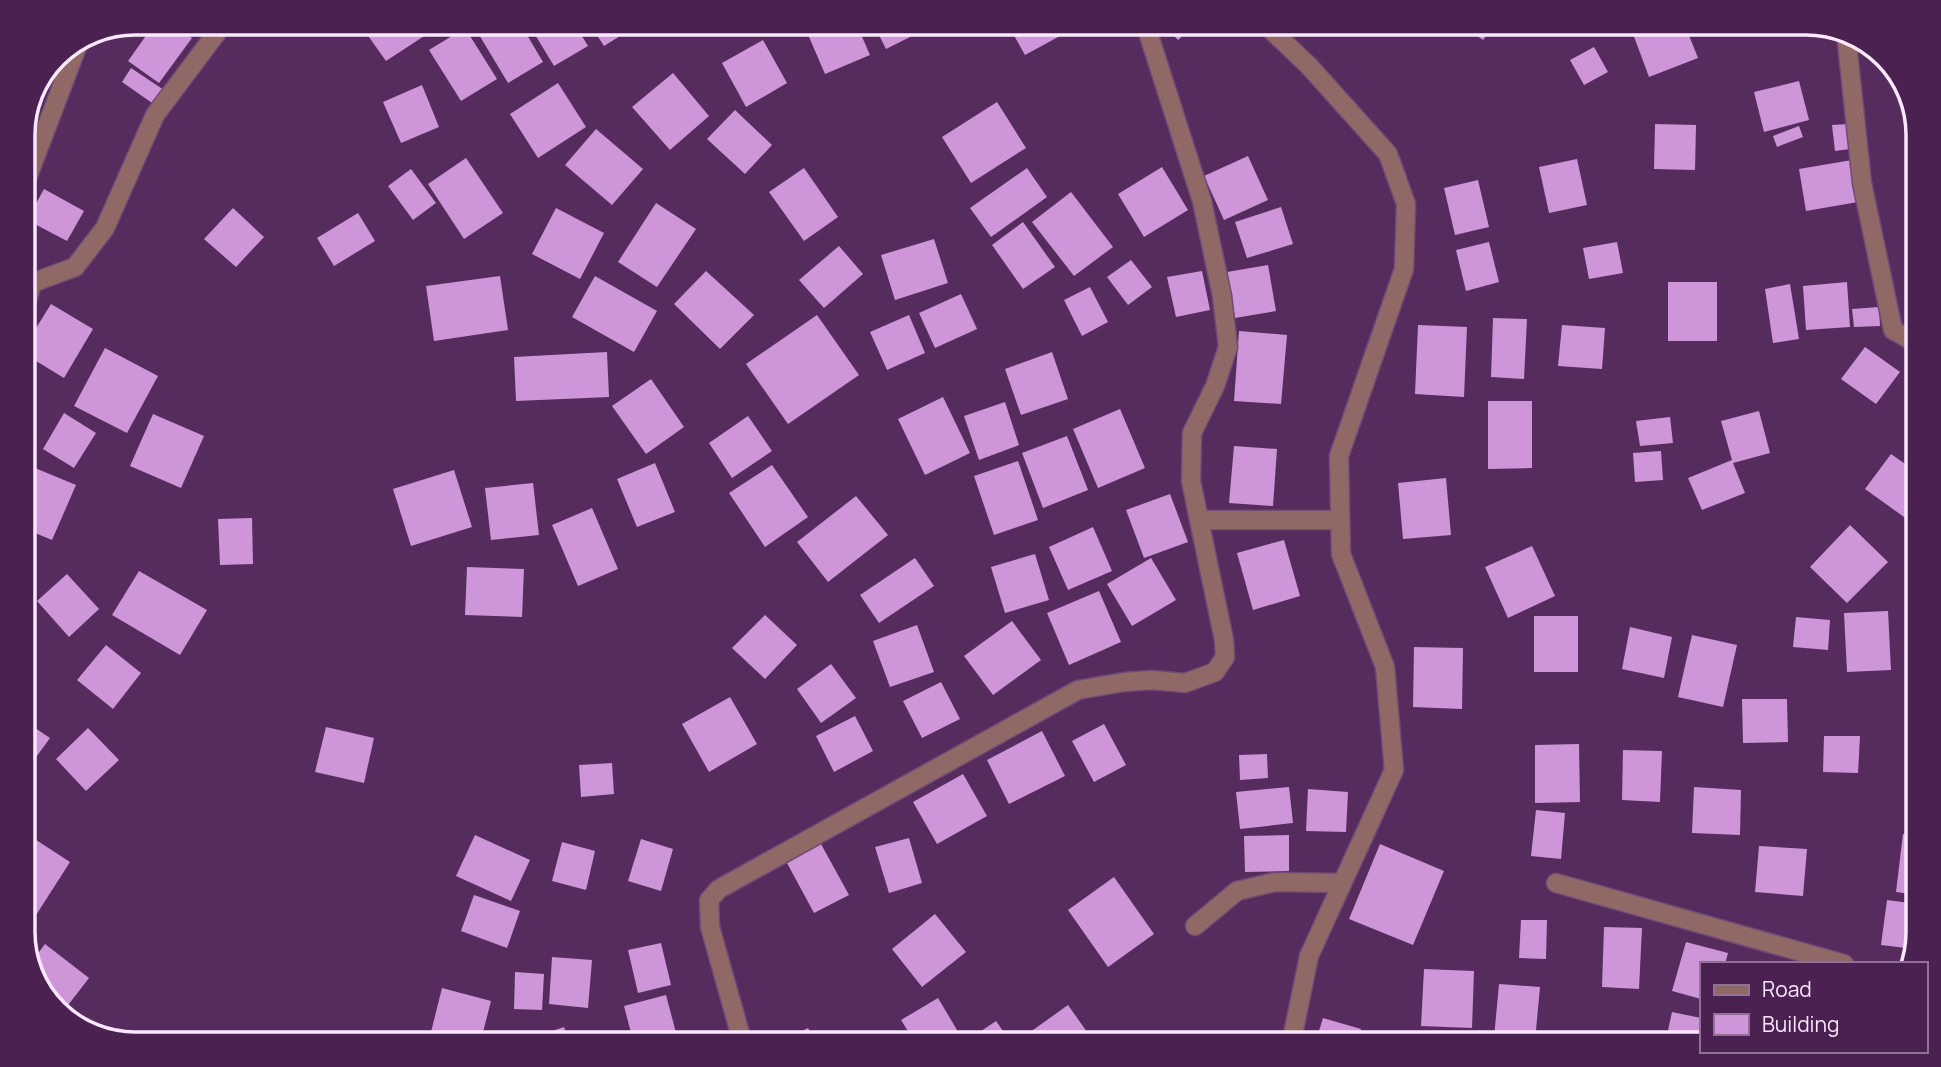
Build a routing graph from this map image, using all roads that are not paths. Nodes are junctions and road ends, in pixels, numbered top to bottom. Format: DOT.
graph roads {
  1 [pos="215,35"];
  2 [pos="1149,35"];
  3 [pos="1277,35"];
  4 [pos="1847,44"];
  5 [pos="73,57"];
  6 [pos="35,157"];
  7 [pos="35,280"];
  8 [pos="1906,337"];
  9 [pos="1199,520"];
  10 [pos="1340,520"];
  11 [pos="1342,883"];
  12 [pos="1556,883"];
  13 [pos="1195,926"];
  14 [pos="1792,957"];
  15 [pos="1829,962"];
  16 [pos="740,1032"];
  17 [pos="1293,1032"];
  1 -- 7 [label="street"];
  2 -- 9 [label="street"];
  3 -- 10 [label="street"];
  4 -- 8 [label="street"];
  5 -- 6 [label="street"];
  9 -- 10 [label="street"];
  9 -- 16 [label="street"];
  10 -- 11 [label="street"];
  11 -- 13 [label="street"];
  11 -- 17 [label="street"];
  12 -- 14 [label="street"];
  14 -- 15 [label="street"];
}
